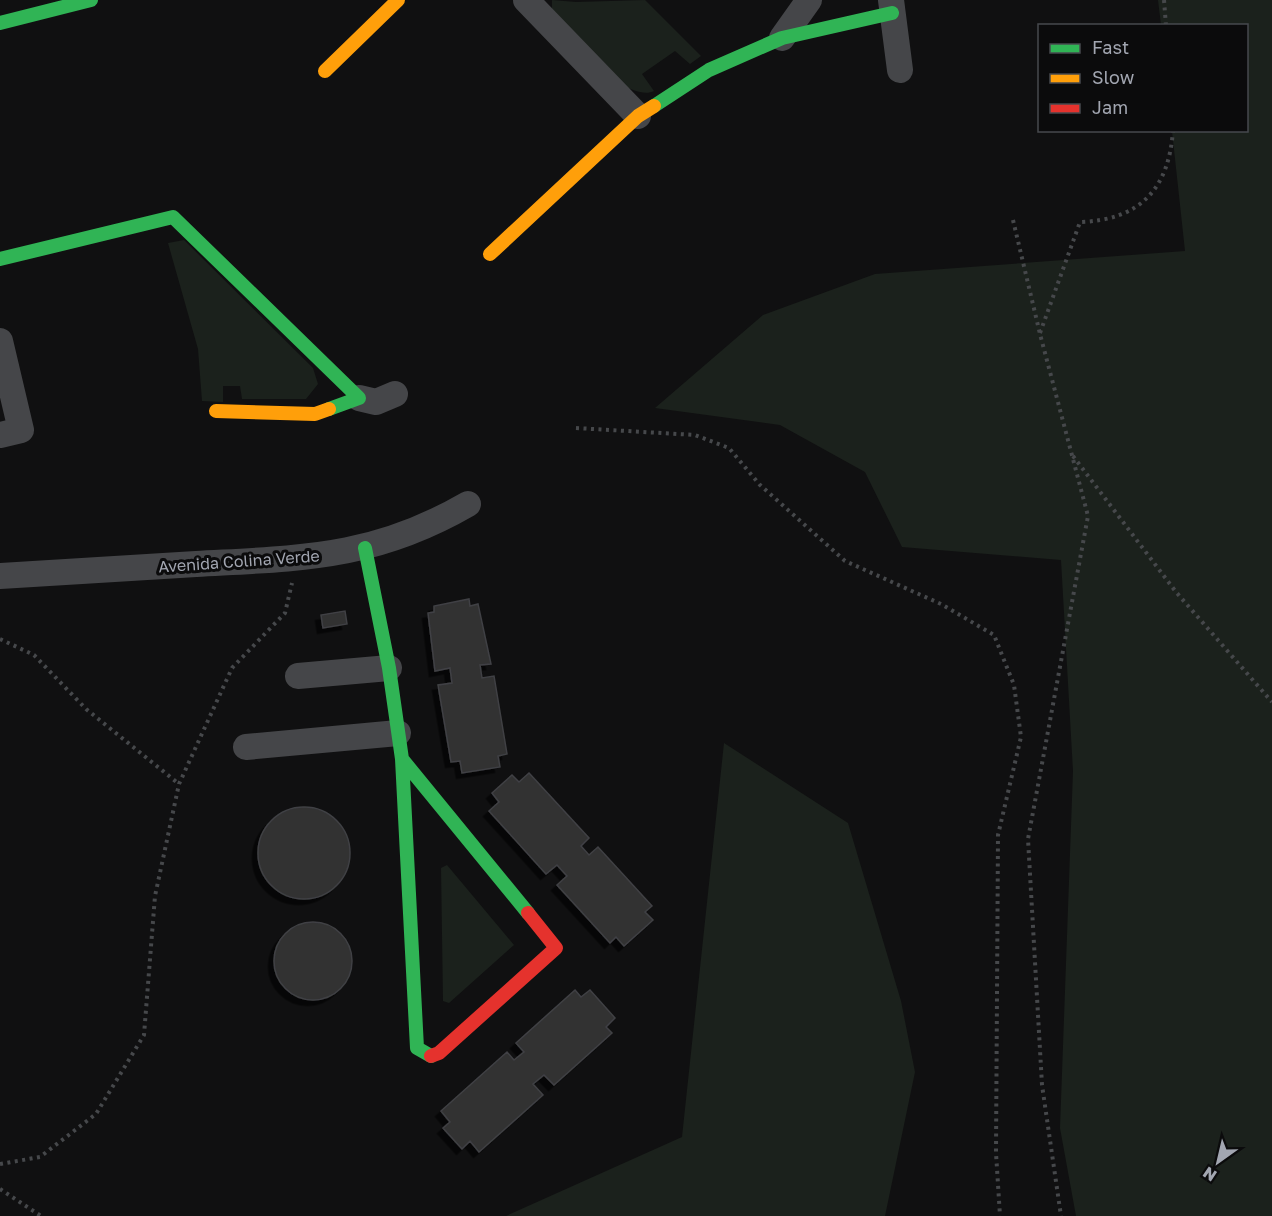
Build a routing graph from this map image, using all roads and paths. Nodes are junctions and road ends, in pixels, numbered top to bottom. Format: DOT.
graph roads {
  1 [pos="91,0"];
  2 [pos="398,0"];
  3 [pos="809,0"];
  4 [pos="1164,0"];
  5 [pos="533,2"];
  6 [pos="892,7"];
  7 [pos="0,23"];
  8 [pos="1166,24"];
  9 [pos="782,38"];
  10 [pos="900,70"];
  11 [pos="326,71"];
  12 [pos="638,116"];
  13 [pos="1173,132"];
  14 [pos="1013,220"];
  15 [pos="490,254"];
  16 [pos="0,259"];
  17 [pos="1040,334"];
  18 [pos="0,341"];
  19 [pos="394,394"];
  20 [pos="358,398"];
  21 [pos="216,411"];
  22 [pos="576,428"];
  23 [pos="0,435"];
  24 [pos="1071,453"];
  25 [pos="468,504"];
  26 [pos="365,548"];
  27 [pos="299,558"];
  28 [pos="0,576"];
  29 [pos="0,639"];
  30 [pos="389,668"];
  31 [pos="298,676"];
  32 [pos="1272,702"];
  33 [pos="398,733"];
  34 [pos="246,747"];
  35 [pos="402,759"];
  36 [pos="179,784"];
  37 [pos="0,1164"];
  38 [pos="0,1189"];
  39 [pos="41,1216"];
  40 [pos="1000,1216"];
  41 [pos="1061,1216"];
  1 -- 7 [label="street"];
  2 -- 11 [label="street"];
  3 -- 9 [label="street"];
  4 -- 8 [label="path"];
  5 -- 12 [label="street"];
  6 -- 9 [label="street"];
  6 -- 10 [label="street"];
  9 -- 12 [label="street"];
  12 -- 15 [label="street"];
  13 -- 17 [label="path"];
  14 -- 17 [label="path"];
  16 -- 20 [label="street"];
  17 -- 24 [label="path"];
  18 -- 23 [label="street"];
  19 -- 20 [label="street"];
  20 -- 21 [label="street"];
  22 -- 40 [label="path"];
  24 -- 32 [label="path"];
  24 -- 41 [label="path"];
  25 -- 26 [label="street, Avenida Colina Verde"];
  26 -- 27 [label="street, Avenida Colina Verde"];
  26 -- 30 [label="street"];
  27 -- 28 [label="street, Avenida Colina Verde"];
  27 -- 36 [label="path"];
  29 -- 36 [label="path"];
  30 -- 31 [label="street"];
  30 -- 33 [label="street"];
  33 -- 34 [label="street"];
  33 -- 35 [label="street"];
  35 -- 35 [label="street"];
  36 -- 37 [label="path"];
  38 -- 39 [label="path"];
}
